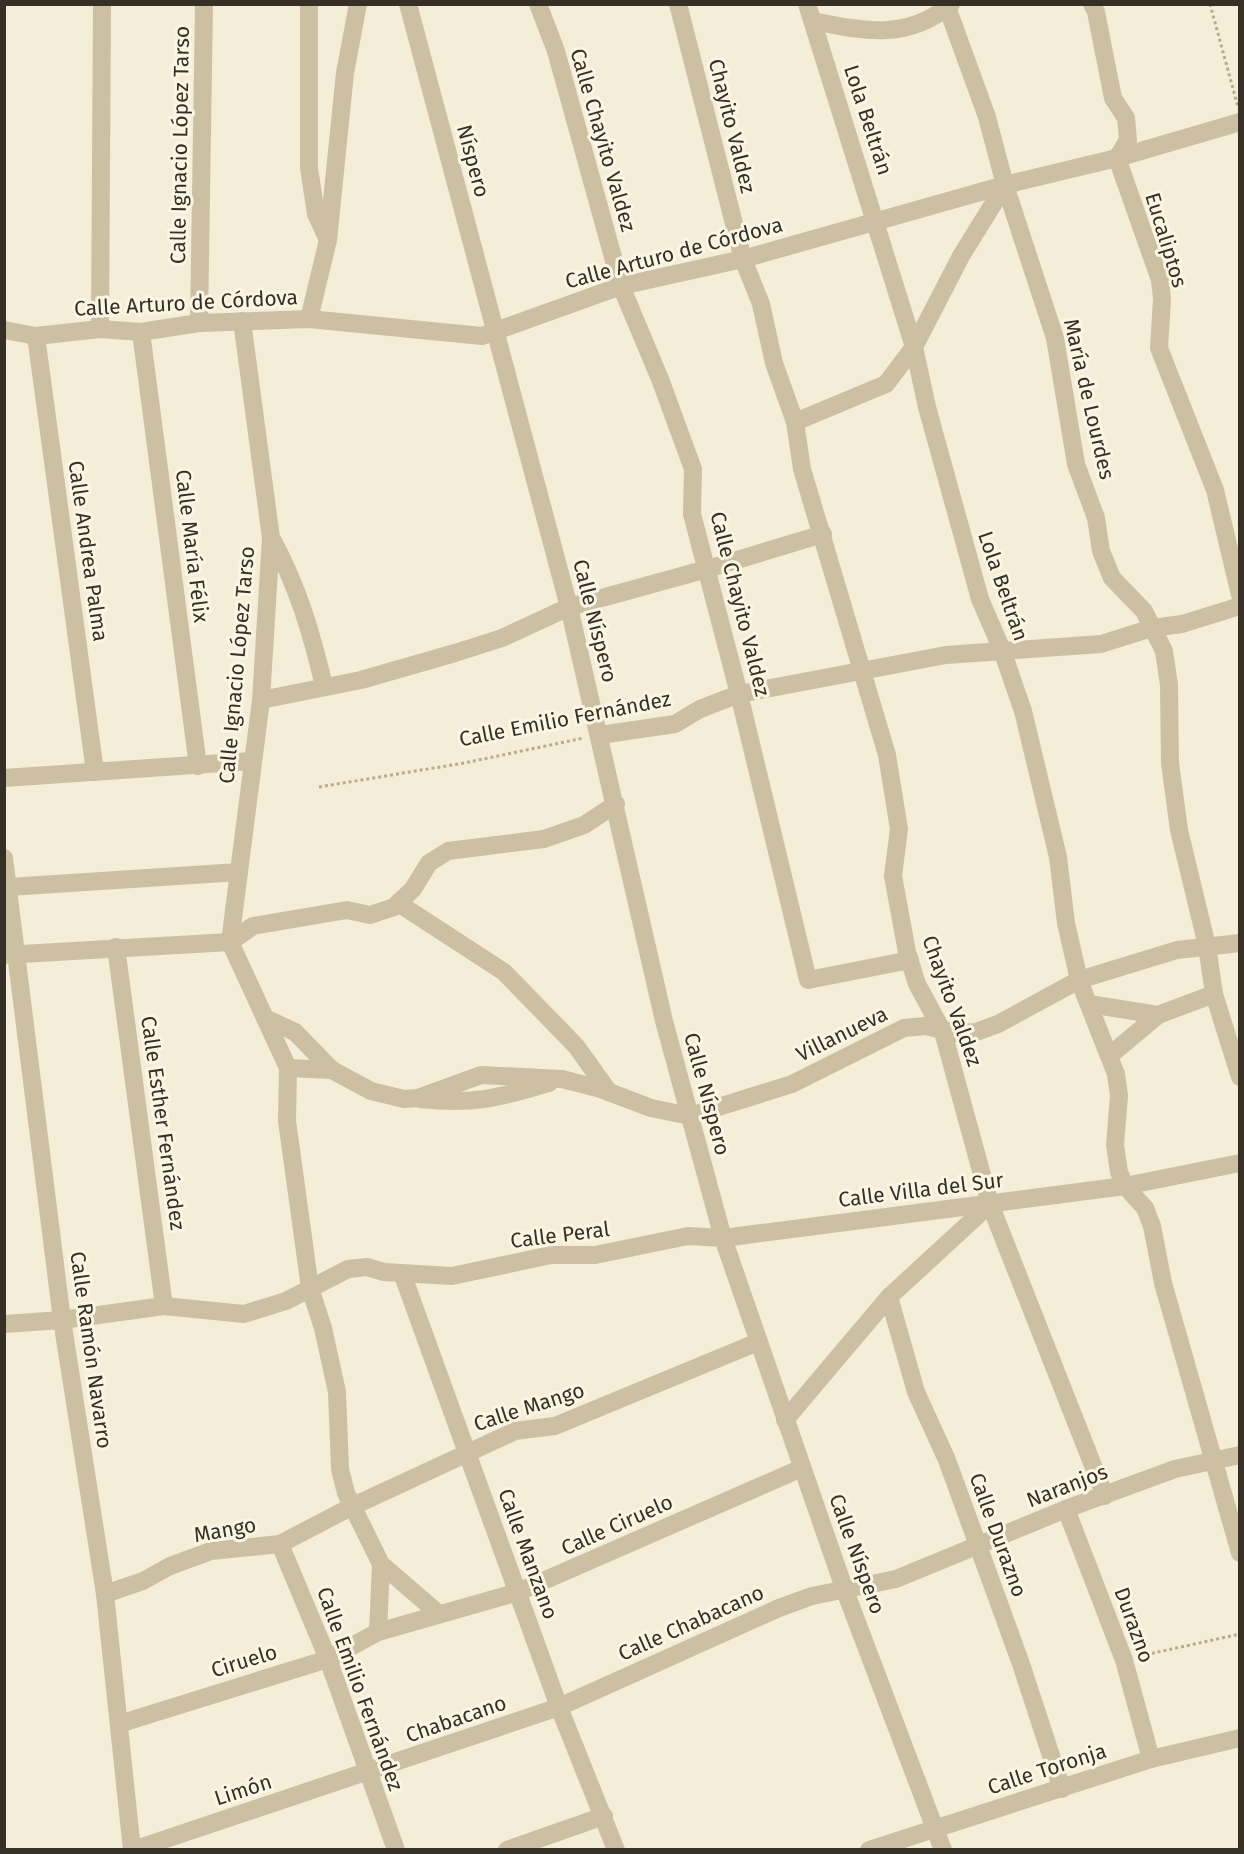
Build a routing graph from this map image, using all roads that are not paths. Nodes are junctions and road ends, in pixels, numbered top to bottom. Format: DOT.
graph roads {
  1 [pos="102,4"];
  2 [pos="204,4"];
  3 [pos="309,4"];
  4 [pos="358,4"];
  5 [pos="408,4"];
  6 [pos="538,4"];
  7 [pos="678,4"];
  8 [pos="948,6"];
  9 [pos="1098,7"];
  10 [pos="810,13"];
  11 [pos="1239,122"];
  12 [pos="1117,158"];
  13 [pos="1005,185"];
  14 [pos="876,221"];
  15 [pos="328,240"];
  16 [pos="743,259"];
  17 [pos="621,286"];
  18 [pos="309,319"];
  19 [pos="242,321"];
  20 [pos="200,323"];
  21 [pos="100,329"];
  22 [pos="4,330"];
  23 [pos="495,330"];
  24 [pos="141,332"];
  25 [pos="36,336"];
  26 [pos="914,347"];
  27 [pos="795,422"];
  28 [pos="823,534"];
  29 [pos="272,538"];
  30 [pos="707,569"];
  31 [pos="1239,595"];
  32 [pos="1239,606"];
  33 [pos="569,607"];
  34 [pos="1152,628"];
  35 [pos="1002,650"];
  36 [pos="862,671"];
  37 [pos="324,686"];
  38 [pos="739,694"];
  39 [pos="261,700"];
  40 [pos="600,735"];
  41 [pos="252,761"];
  42 [pos="198,766"];
  43 [pos="95,772"];
  44 [pos="4,778"];
  45 [pos="616,804"];
  46 [pos="4,858"];
  47 [pos="239,872"];
  48 [pos="9,887"];
  49 [pos="398,903"];
  50 [pos="230,942"];
  51 [pos="1239,943"];
  52 [pos="1207,946"];
  53 [pos="116,947"];
  54 [pos="10,954"];
  55 [pos="910,960"];
  56 [pos="1079,980"];
  57 [pos="1214,994"];
  58 [pos="1089,1004"];
  59 [pos="1158,1015"];
  60 [pos="265,1018"];
  61 [pos="943,1032"];
  62 [pos="1109,1056"];
  63 [pos="288,1068"];
  64 [pos="332,1070"];
  65 [pos="1239,1077"];
  66 [pos="562,1079"];
  67 [pos="609,1092"];
  68 [pos="418,1098"];
  69 [pos="690,1116"];
  70 [pos="1239,1163"];
  71 [pos="1125,1186"];
  72 [pos="990,1204"];
  73 [pos="723,1238"];
  74 [pos="402,1273"];
  75 [pos="310,1288"];
  76 [pos="889,1297"];
  77 [pos="164,1306"];
  78 [pos="62,1320"];
  79 [pos="4,1324"];
  80 [pos="758,1342"];
  81 [pos="785,1420"];
  82 [pos="466,1452"];
  83 [pos="1239,1455"];
  84 [pos="1216,1461"];
  85 [pos="802,1468"];
  86 [pos="1104,1496"];
  87 [pos="351,1507"];
  88 [pos="1066,1509"];
  89 [pos="280,1544"];
  90 [pos="977,1546"];
  91 [pos="1239,1553"];
  92 [pos="381,1564"];
  93 [pos="844,1588"];
  94 [pos="518,1592"];
  95 [pos="105,1594"];
  96 [pos="439,1614"];
  97 [pos="378,1632"];
  98 [pos="328,1659"];
  99 [pos="559,1707"];
  100 [pos="119,1724"];
  101 [pos="1239,1738"];
  102 [pos="1151,1759"];
  103 [pos="367,1773"];
  104 [pos="1062,1789"];
  105 [pos="604,1816"];
  106 [pos="935,1828"];
  107 [pos="132,1850"];
  108 [pos="396,1850"];
  109 [pos="507,1850"];
  110 [pos="616,1850"];
  111 [pos="869,1850"];
  112 [pos="943,1850"];
  1 -- 21 [label="street"];
  2 -- 20 [label="street, Calle Ignacio López Tarso"];
  3 -- 15 [label="street"];
  4 -- 15 [label="street"];
  5 -- 23 [label="street, Níspero"];
  6 -- 17 [label="street, Calle Chayito Valdez"];
  7 -- 16 [label="street, Chayito Valdez"];
  8 -- 10 [label="street"];
  8 -- 13 [label="street, María de Lourdes"];
  9 -- 12 [label="street"];
  10 -- 14 [label="street, Lola Beltrán"];
  11 -- 12 [label="street, Calle Arturo de Córdova"];
  12 -- 13 [label="street, Calle Arturo de Córdova"];
  12 -- 31 [label="street, Eucaliptos"];
  13 -- 14 [label="street, Calle Arturo de Córdova"];
  13 -- 26 [label="street"];
  13 -- 34 [label="street, María de Lourdes"];
  14 -- 16 [label="street, Calle Arturo de Córdova"];
  14 -- 26 [label="street, Lola Beltrán"];
  15 -- 18 [label="street"];
  16 -- 17 [label="street, Calle Arturo de Córdova"];
  16 -- 27 [label="street"];
  17 -- 23 [label="street, Calle Arturo de Córdova"];
  17 -- 30 [label="street, Calle Chayito Valdez"];
  18 -- 19 [label="street, Calle Arturo de Córdova"];
  18 -- 23 [label="street, Calle Arturo de Córdova"];
  19 -- 20 [label="street, Calle Arturo de Córdova"];
  19 -- 29 [label="street, Calle Ignacio López Tarso"];
  20 -- 24 [label="street, Calle Arturo de Córdova"];
  21 -- 24 [label="street, Calle Arturo de Córdova"];
  21 -- 25 [label="street, Calle Arturo de Córdova"];
  22 -- 25 [label="street, Calle Arturo de Córdova"];
  23 -- 33 [label="street, Calle Níspero"];
  24 -- 42 [label="street, Calle María Félix"];
  25 -- 43 [label="street, Calle Andrea Palma"];
  26 -- 27 [label="street"];
  26 -- 35 [label="street, Lola Beltrán"];
  27 -- 28 [label="street"];
  28 -- 30 [label="street"];
  28 -- 36 [label="street"];
  29 -- 37 [label="street"];
  29 -- 39 [label="street, Calle Ignacio López Tarso"];
  30 -- 33 [label="street"];
  30 -- 38 [label="street, Calle Chayito Valdez"];
  32 -- 34 [label="street, Calle Emilio Fernández"];
  33 -- 37 [label="street"];
  33 -- 40 [label="street, Calle Níspero"];
  34 -- 35 [label="street, Calle Emilio Fernández"];
  34 -- 52 [label="street, María de Lourdes"];
  35 -- 36 [label="street, Calle Emilio Fernández"];
  35 -- 56 [label="street, Lola Beltrán"];
  36 -- 38 [label="street, Calle Emilio Fernández"];
  36 -- 55 [label="street, Chayito Valdez"];
  37 -- 39 [label="street"];
  38 -- 40 [label="street, Calle Emilio Fernández"];
  38 -- 55 [label="street, Calle Chayito Valdez"];
  39 -- 41 [label="street, Calle Ignacio López Tarso"];
  40 -- 45 [label="street, Calle Níspero"];
  41 -- 42 [label="street"];
  41 -- 47 [label="street, Calle Ignacio López Tarso"];
  42 -- 43 [label="street"];
  43 -- 44 [label="street"];
  45 -- 49 [label="street"];
  45 -- 69 [label="street, Calle Níspero"];
  46 -- 48 [label="street, Calle Ramón Navarro"];
  47 -- 48 [label="street"];
  47 -- 50 [label="street, Calle Ignacio López Tarso"];
  48 -- 54 [label="street, Calle Ramón Navarro"];
  49 -- 50 [label="street"];
  49 -- 67 [label="street"];
  50 -- 53 [label="street"];
  50 -- 60 [label="street"];
  51 -- 52 [label="street, Villanueva"];
  52 -- 56 [label="street, Villanueva"];
  52 -- 57 [label="street, María de Lourdes"];
  53 -- 54 [label="street"];
  53 -- 77 [label="street, Calle Esther Fernández"];
  54 -- 78 [label="street, Calle Ramón Navarro"];
  55 -- 61 [label="street, Chayito Valdez"];
  56 -- 58 [label="street, Lola Beltrán"];
  56 -- 61 [label="street, Villanueva"];
  57 -- 59 [label="street"];
  57 -- 65 [label="street, María de Lourdes"];
  58 -- 59 [label="street"];
  58 -- 62 [label="street, Lola Beltrán"];
  59 -- 62 [label="street"];
  60 -- 63 [label="street"];
  60 -- 64 [label="street"];
  61 -- 69 [label="street, Villanueva"];
  61 -- 72 [label="street, Chayito Valdez"];
  62 -- 71 [label="street, Lola Beltrán"];
  63 -- 64 [label="street"];
  63 -- 75 [label="street"];
  64 -- 68 [label="street"];
  66 -- 67 [label="street"];
  66 -- 68 [label="street"];
  66 -- 68 [label="street"];
  67 -- 69 [label="street"];
  69 -- 73 [label="street, Calle Níspero"];
  70 -- 71 [label="street, Calle Villa del Sur"];
  71 -- 72 [label="street, Calle Villa del Sur"];
  71 -- 84 [label="street"];
  72 -- 73 [label="street, Calle Villa del Sur"];
  72 -- 76 [label="street"];
  72 -- 86 [label="street, Chayito Valdez"];
  73 -- 74 [label="street, Calle Peral"];
  73 -- 80 [label="street, Calle Níspero"];
  74 -- 75 [label="street, Calle Peral"];
  74 -- 82 [label="street, Calle Manzano"];
  75 -- 77 [label="street, Calle Peral"];
  75 -- 87 [label="street"];
  76 -- 81 [label="street"];
  76 -- 90 [label="street, Calle Durazno"];
  77 -- 78 [label="street, Calle Peral"];
  78 -- 79 [label="street, Calle Peral"];
  78 -- 95 [label="street, Calle Ramón Navarro"];
  80 -- 81 [label="street, Calle Níspero"];
  80 -- 82 [label="street, Calle Mango"];
  81 -- 85 [label="street, Calle Níspero"];
  82 -- 87 [label="street, Calle Mango"];
  82 -- 94 [label="street, Calle Manzano"];
  83 -- 84 [label="street, Naranjos"];
  84 -- 86 [label="street, Naranjos"];
  84 -- 91 [label="street"];
  85 -- 93 [label="street, Calle Níspero"];
  85 -- 94 [label="street, Calle Ciruelo"];
  86 -- 88 [label="street, Naranjos"];
  87 -- 89 [label="street, Mango"];
  87 -- 92 [label="street"];
  88 -- 90 [label="street, Naranjos"];
  88 -- 102 [label="street, Durazno"];
  89 -- 95 [label="street, Mango"];
  89 -- 98 [label="street, Calle Emilio Fernández"];
  90 -- 93 [label="street, Naranjos"];
  90 -- 104 [label="street, Calle Durazno"];
  92 -- 96 [label="street"];
  92 -- 97 [label="street, Calle Emilio Fernández"];
  93 -- 99 [label="street, Calle Chabacano"];
  93 -- 106 [label="street, Calle Níspero"];
  94 -- 96 [label="street, Calle Ciruelo"];
  94 -- 99 [label="street, Calle Manzano"];
  95 -- 100 [label="street, Calle Ramón Navarro"];
  96 -- 97 [label="street, Calle Ciruelo"];
  97 -- 98 [label="street, Ciruelo"];
  98 -- 100 [label="street, Ciruelo"];
  98 -- 103 [label="street, Calle Emilio Fernández"];
  99 -- 103 [label="street, Chabacano"];
  99 -- 105 [label="street, Calle Manzano"];
  100 -- 107 [label="street, Calle Ramón Navarro"];
  101 -- 102 [label="street, Calle Toronja"];
  102 -- 104 [label="street, Calle Toronja"];
  103 -- 107 [label="street, Limón"];
  103 -- 108 [label="street, Calle Emilio Fernández"];
  104 -- 106 [label="street, Calle Toronja"];
  105 -- 109 [label="street"];
  105 -- 110 [label="street, Calle Manzano"];
  106 -- 111 [label="street, Calle Toronja"];
  106 -- 112 [label="street, Calle Níspero"];
}
